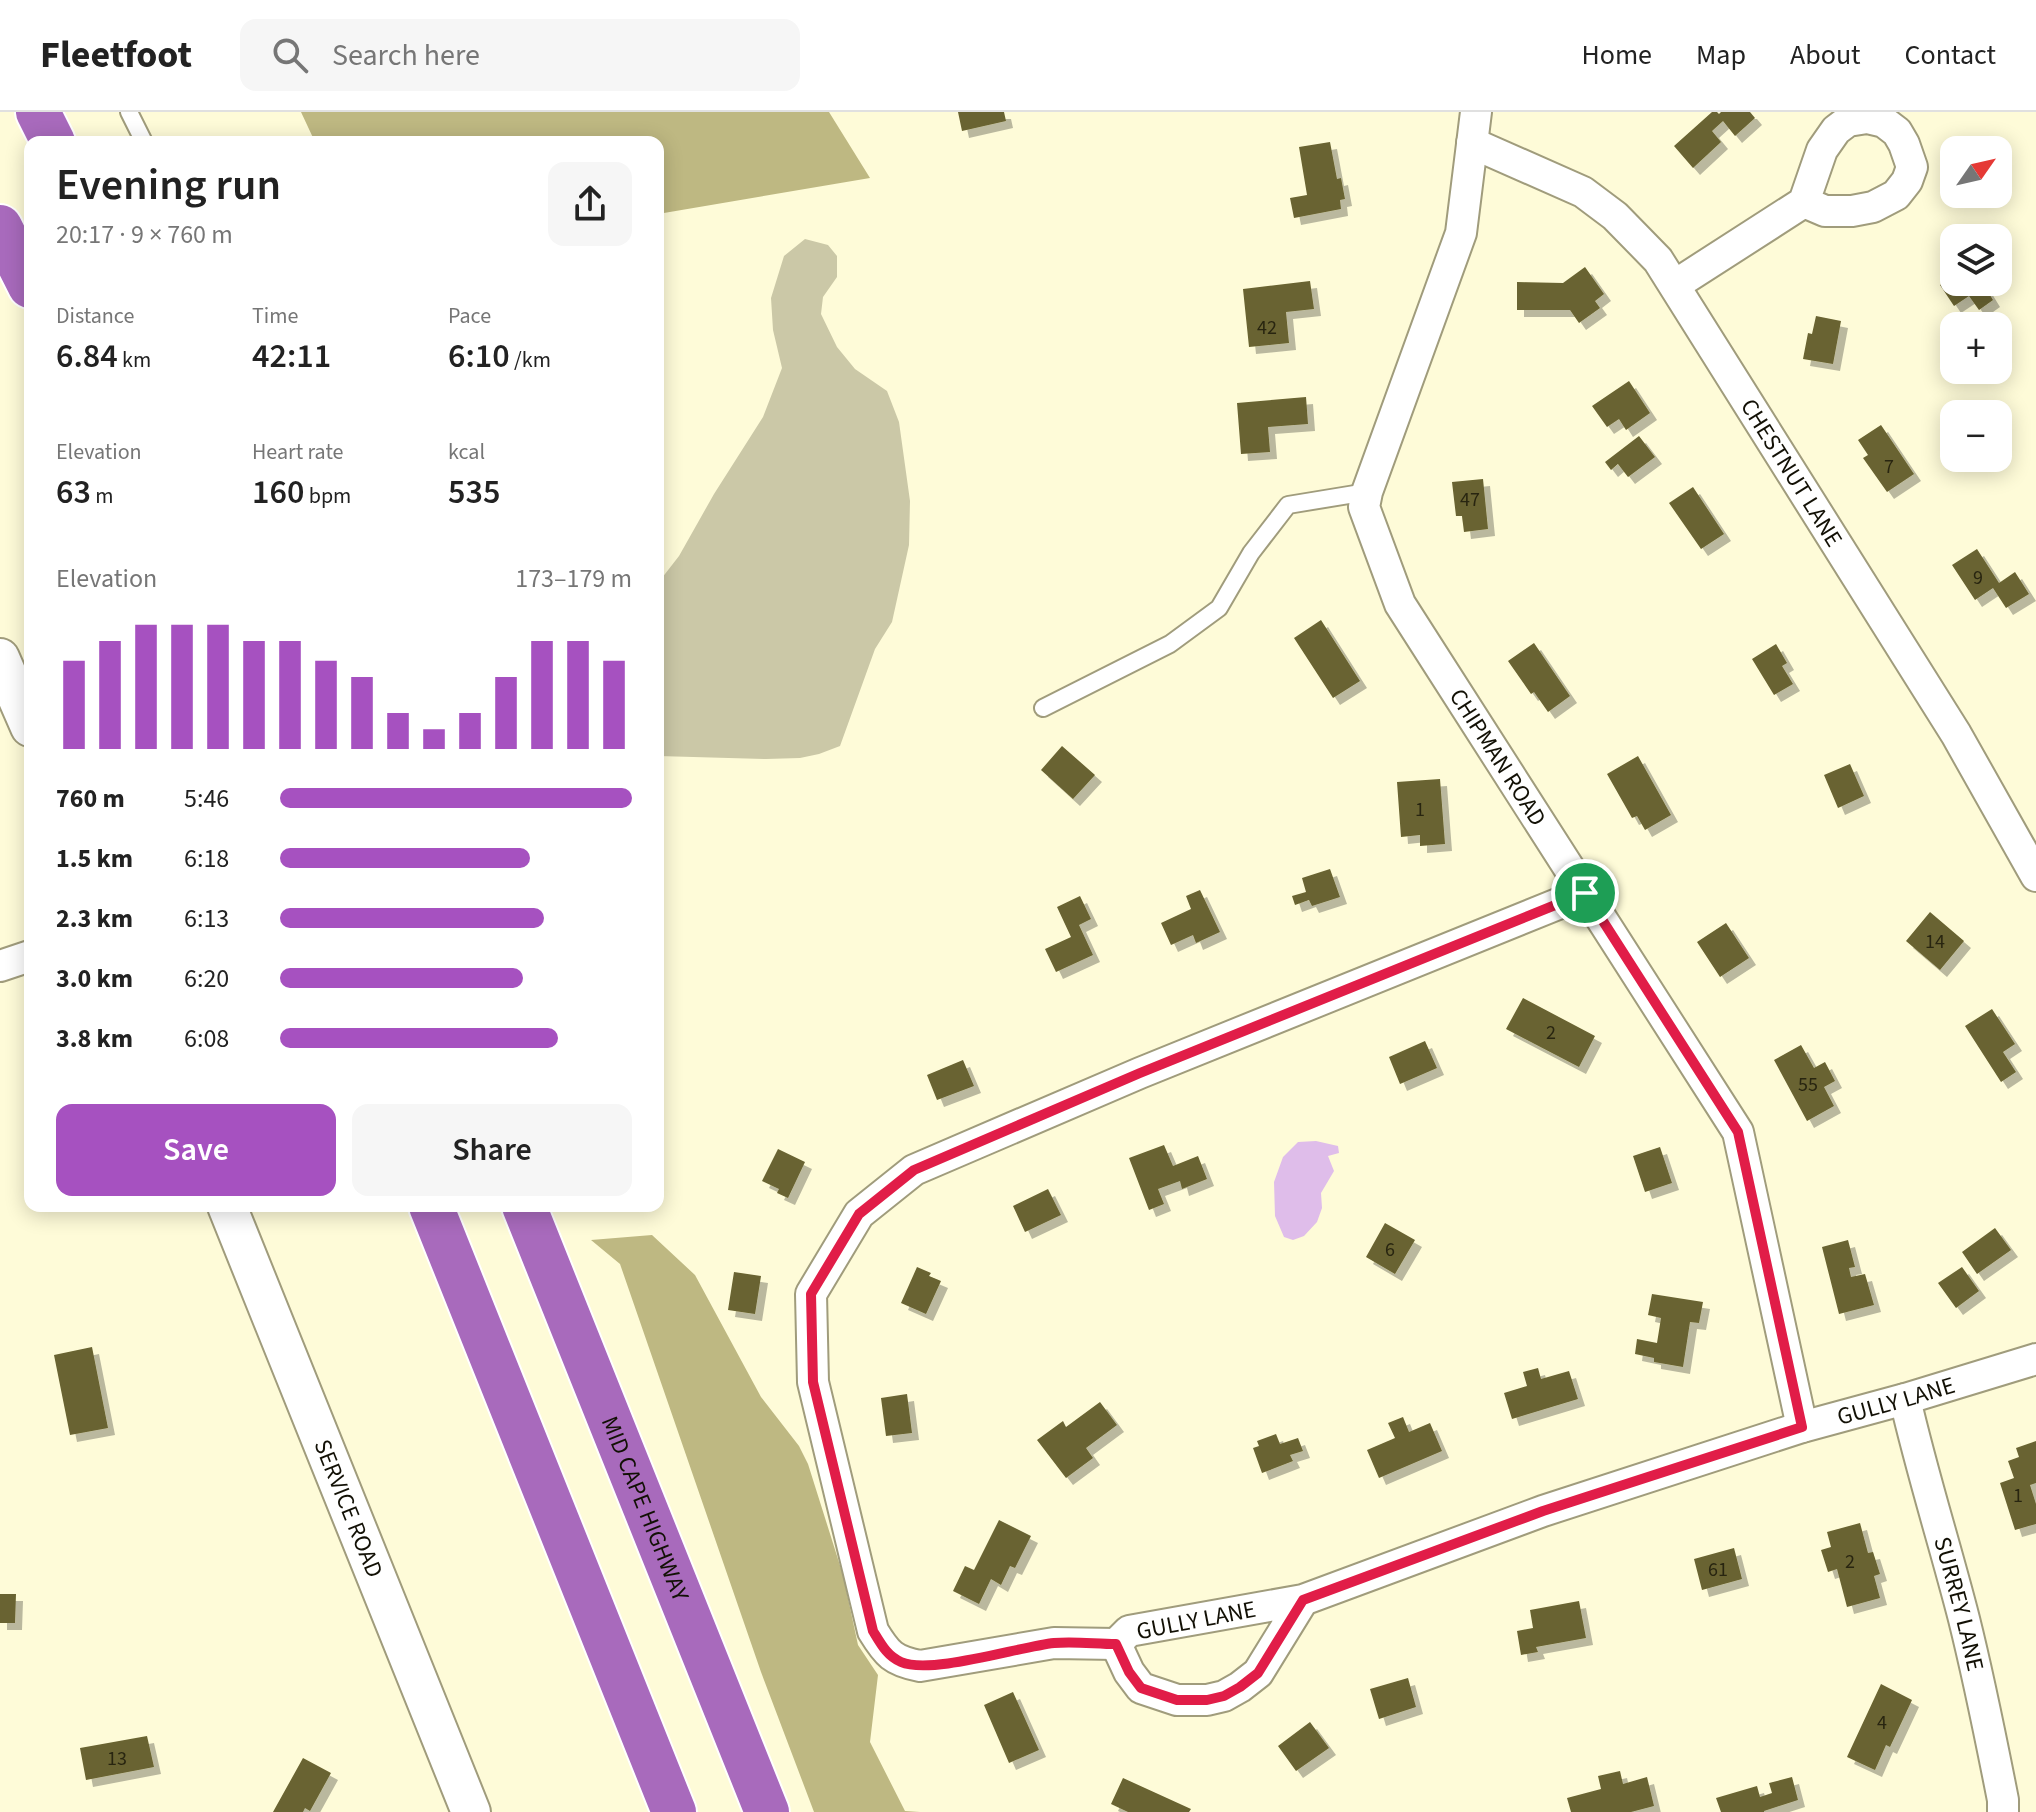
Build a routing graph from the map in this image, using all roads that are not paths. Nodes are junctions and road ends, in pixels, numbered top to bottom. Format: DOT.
graph roads {
  1 [pos="38,112"];
  2 [pos="129,112"];
  3 [pos="1476,112"];
  4 [pos="50,136"];
  5 [pos="141,136"];
  6 [pos="1472,143"];
  7 [pos="1804,202"];
  8 [pos="0,227"];
  9 [pos="24,274"];
  10 [pos="1675,285"];
  11 [pos="1367,492"];
  12 [pos="0,658"];
  13 [pos="1043,708"];
  14 [pos="24,713"];
  15 [pos="2036,876"];
  16 [pos="1585,893"];
  17 [pos="24,958"];
  18 [pos="0,966"];
  19 [pos="229,1212"];
  20 [pos="433,1212"];
  21 [pos="526,1212"];
  22 [pos="2036,1359"];
  23 [pos="1905,1399"];
  24 [pos="1802,1427"];
  25 [pos="1303,1600"];
  26 [pos="1116,1644"];
  27 [pos="1999,1811"];
  28 [pos="471,1812"];
  29 [pos="674,1812"];
  30 [pos="767,1812"];
  1 -- 4 [label="highway"];
  2 -- 5 [label="lane"];
  3 -- 6 [label="street, CHIPMAN ROAD"];
  6 -- 10 [label="street, CHESTNUT LANE"];
  6 -- 11 [label="street, CHIPMAN ROAD"];
  7 -- 10 [label="street"];
  8 -- 9 [label="highway"];
  10 -- 15 [label="street, CHESTNUT LANE"];
  11 -- 13 [label="lane"];
  11 -- 16 [label="street, CHIPMAN ROAD"];
  12 -- 14 [label="street"];
  16 -- 24 [label="street, CHIPMAN ROAD"];
  16 -- 26 [label="street"];
  17 -- 18 [label="street"];
  19 -- 28 [label="street, SERVICE ROAD"];
  20 -- 29 [label="highway"];
  21 -- 30 [label="highway, MID CAPE HIGHWAY"];
  22 -- 23 [label="street, GULLY LANE"];
  23 -- 24 [label="street, GULLY LANE"];
  23 -- 27 [label="street, SURREY LANE"];
  24 -- 25 [label="street, GULLY LANE"];
  25 -- 26 [label="street, GULLY LANE"];
  25 -- 26 [label="street, GULLY LANE"];
}
